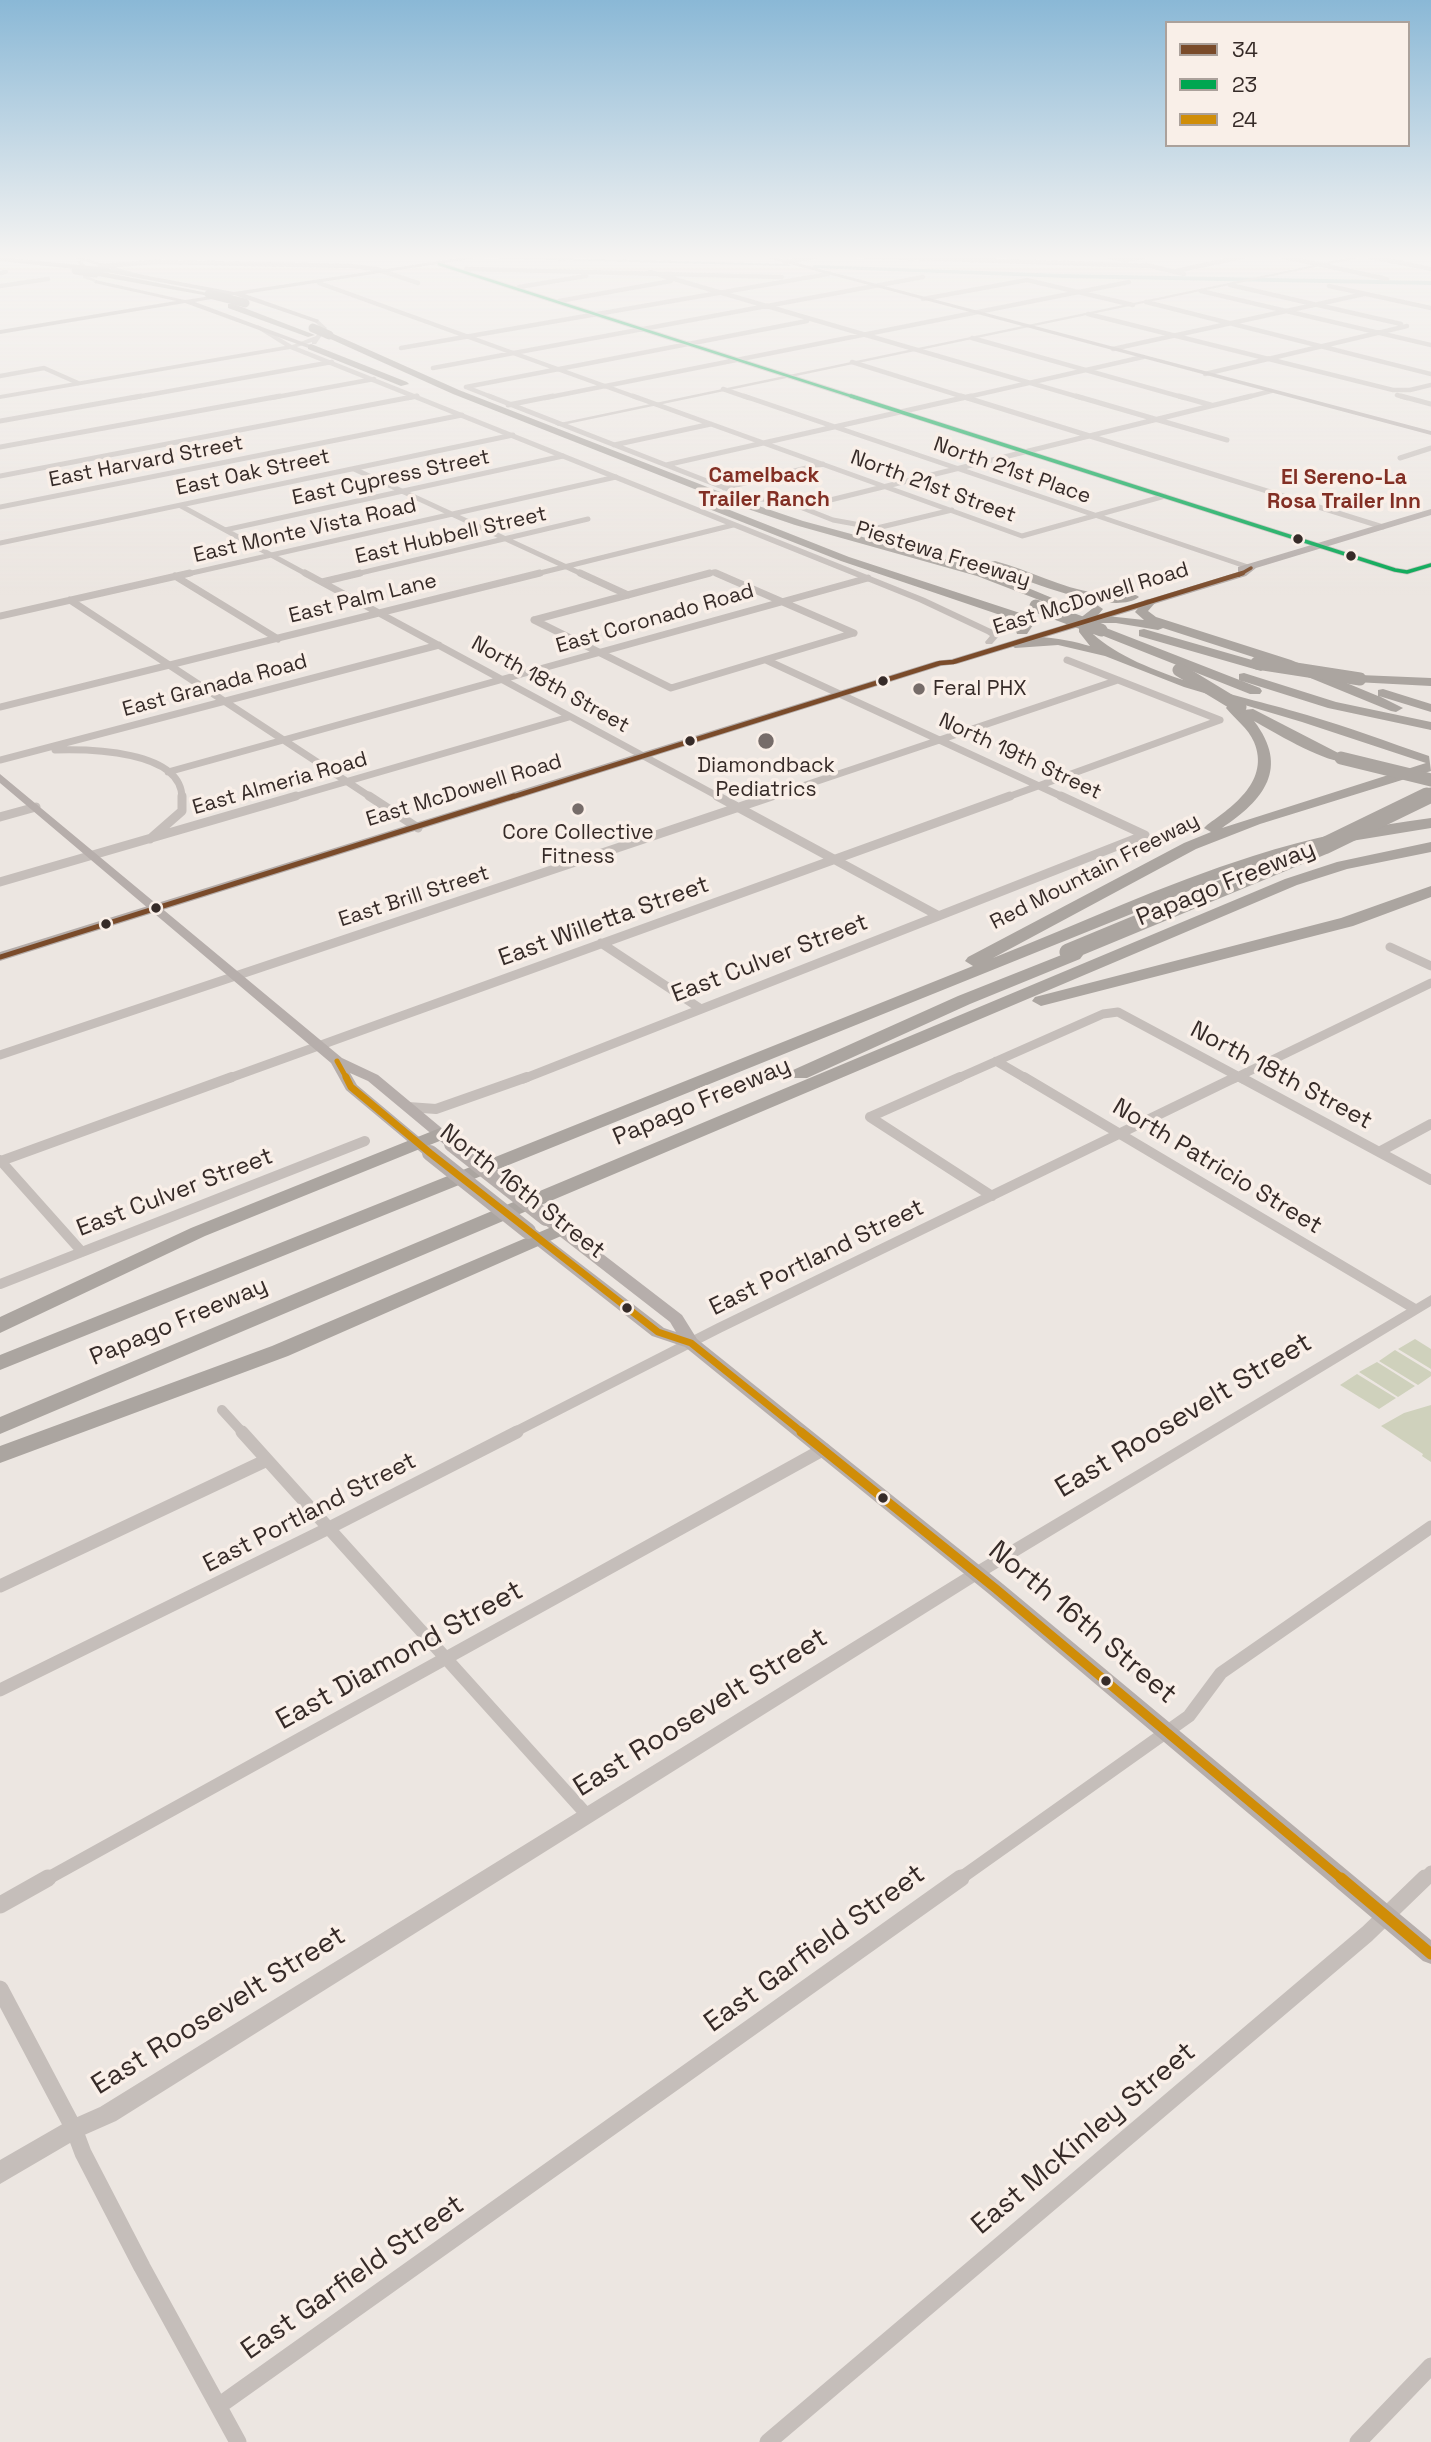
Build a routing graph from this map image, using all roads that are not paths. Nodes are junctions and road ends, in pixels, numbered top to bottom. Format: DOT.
graph roads {
  1 [pos="33,370"];
  2 [pos="48,370"];
  3 [pos="155,370"];
  4 [pos="287,370"];
  5 [pos="352,370"];
  6 [pos="370,370"];
  7 [pos="395,370"];
  8 [pos="405,370"];
  9 [pos="412,370"];
  10 [pos="554,370"];
  11 [pos="562,370"];
  12 [pos="688,370"];
  13 [pos="770,370"];
  14 [pos="816,370"];
  15 [pos="878,370"];
  16 [pos="982,370"];
  17 [pos="1087,370"];
  18 [pos="1190,370"];
  19 [pos="1222,370"];
  20 [pos="1310,370"];
  21 [pos="1205,374"];
  22 [pos="0,376"];
  23 [pos="788,376"];
  24 [pos="374,379"];
  25 [pos="78,383"];
  26 [pos="1027,383"];
  27 [pos="1431,385"];
  28 [pos="606,386"];
  29 [pos="723,389"];
  30 [pos="1418,389"];
  31 [pos="1270,391"];
  32 [pos="1431,392"];
  33 [pos="1399,393"];
  34 [pos="417,396"];
  35 [pos="0,397"];
  36 [pos="965,397"];
  37 [pos="655,404"];
  38 [pos="1431,404"];
  39 [pos="1214,405"];
  40 [pos="504,407"];
  41 [pos="481,412"];
  42 [pos="901,412"];
  43 [pos="462,415"];
  44 [pos="1154,420"];
  45 [pos="0,421"];
  46 [pos="558,424"];
  47 [pos="712,424"];
  48 [pos="834,427"];
  49 [pos="1431,433"];
  50 [pos="513,435"];
  51 [pos="1090,436"];
  52 [pos="0,439"];
  53 [pos="1227,440"];
  54 [pos="764,443"];
  55 [pos="12,445"];
  56 [pos="614,445"];
  57 [pos="0,447"];
  58 [pos="1431,448"];
  59 [pos="1026,452"];
  60 [pos="563,456"];
  61 [pos="1399,458"];
  62 [pos="824,464"];
  63 [pos="666,465"];
  64 [pos="354,469"];
  65 [pos="958,469"];
  66 [pos="0,476"];
  67 [pos="616,477"];
  68 [pos="887,486"];
  69 [pos="724,488"];
  70 [pos="402,491"];
  71 [pos="1165,496"];
  72 [pos="694,498"];
  73 [pos="180,506"];
  74 [pos="0,507"];
  75 [pos="802,507"];
  76 [pos="758,509"];
  77 [pos="953,510"];
  78 [pos="1431,512"];
  79 [pos="452,514"];
  80 [pos="1095,516"];
  81 [pos="588,519"];
  82 [pos="733,525"];
  83 [pos="1383,527"];
  84 [pos="225,530"];
  85 [pos="506,539"];
  86 [pos="0,543"];
  87 [pos="1321,547"];
  88 [pos="271,555"];
  89 [pos="1431,565"];
  90 [pos="566,567"];
  91 [pos="1251,568"];
  92 [pos="175,576"];
  93 [pos="867,579"];
  94 [pos="323,582"];
  95 [pos="1058,587"];
  96 [pos="948,594"];
  97 [pos="628,595"];
  98 [pos="1133,597"];
  99 [pos="71,600"];
  100 [pos="782,602"];
  101 [pos="1149,603"];
  102 [pos="379,613"];
  103 [pos="0,616"];
  104 [pos="1083,619"];
  105 [pos="1115,619"];
  106 [pos="1180,629"];
  107 [pos="1022,631"];
  108 [pos="278,639"];
  109 [pos="989,642"];
  110 [pos="1173,643"];
  111 [pos="1015,644"];
  112 [pos="439,645"];
  113 [pos="602,652"];
  114 [pos="766,660"];
  115 [pos="1067,660"];
  116 [pos="1125,661"];
  117 [pos="940,663"];
  118 [pos="170,665"];
  119 [pos="1173,666"];
  120 [pos="501,680"];
  121 [pos="1118,680"];
  122 [pos="1431,682"];
  123 [pos="1360,683"];
  124 [pos="843,695"];
  125 [pos="225,701"];
  126 [pos="0,707"];
  127 [pos="1431,708"];
  128 [pos="569,717"];
  129 [pos="1431,719"];
  130 [pos="1431,726"];
  131 [pos="1431,733"];
  132 [pos="96,735"];
  133 [pos="284,740"];
  134 [pos="940,740"];
  135 [pos="95,750"];
  136 [pos="34,751"];
  137 [pos="643,757"];
  138 [pos="0,760"];
  139 [pos="1429,762"];
  140 [pos="168,772"];
  141 [pos="0,777"];
  142 [pos="1431,780"];
  143 [pos="348,782"];
  144 [pos="1040,786"];
  145 [pos="1431,794"];
  146 [pos="1431,802"];
  147 [pos="36,807"];
  148 [pos="738,808"];
  149 [pos="182,811"];
  150 [pos="0,817"];
  151 [pos="209,823"];
  152 [pos="1431,823"];
  153 [pos="418,828"];
  154 [pos="1145,835"];
  155 [pos="148,841"];
  156 [pos="1431,848"];
  157 [pos="93,855"];
  158 [pos="834,859"];
  159 [pos="1150,866"];
  160 [pos="1431,877"];
  161 [pos="0,882"];
  162 [pos="1431,891"];
  163 [pos="156,909"];
  164 [pos="939,916"];
  165 [pos="601,943"];
  166 [pos="1390,947"];
  167 [pos="1071,954"];
  168 [pos="0,957"];
  169 [pos="1202,959"];
  170 [pos="1431,966"];
  171 [pos="236,976"];
  172 [pos="1431,983"];
  173 [pos="908,999"];
  174 [pos="701,1009"];
  175 [pos="971,1017"];
  176 [pos="319,1046"];
  177 [pos="0,1055"];
  178 [pos="337,1061"];
  179 [pos="996,1061"];
  180 [pos="713,1077"];
  181 [pos="1238,1077"];
  182 [pos="407,1107"];
  183 [pos="1431,1124"];
  184 [pos="1122,1134"];
  185 [pos="446,1139"];
  186 [pos="365,1141"];
  187 [pos="424,1148"];
  188 [pos="1379,1152"];
  189 [pos="1,1161"];
  190 [pos="581,1180"];
  191 [pos="1431,1180"];
  192 [pos="992,1196"];
  193 [pos="543,1229"];
  194 [pos="82,1252"];
  195 [pos="0,1284"];
  196 [pos="1431,1300"];
  197 [pos="1415,1309"];
  198 [pos="0,1326"];
  199 [pos="691,1343"];
  200 [pos="0,1363"];
  201 [pos="222,1410"];
  202 [pos="0,1426"];
  203 [pos="824,1449"];
  204 [pos="0,1455"];
  205 [pos="267,1460"];
  206 [pos="1431,1527"];
  207 [pos="329,1528"];
  208 [pos="977,1573"];
  209 [pos="0,1586"];
  210 [pos="446,1658"];
  211 [pos="0,1690"];
  212 [pos="1166,1731"];
  213 [pos="588,1816"];
  214 [pos="1431,1872"];
  215 [pos="0,1905"];
  216 [pos="1387,1916"];
  217 [pos="1431,1954"];
  218 [pos="0,1989"];
  219 [pos="74,2129"];
  220 [pos="0,2173"];
  221 [pos="1431,2366"];
  222 [pos="220,2405"];
  223 [pos="238,2442"];
  224 [pos="768,2442"];
  225 [pos="1358,2442"];
  1 -- 22 [label="street"];
  2 -- 25 [label="street"];
  3 -- 25 [label="street"];
  4 -- 45 [label="street"];
  5 -- 24 [label="street"];
  6 -- 41 [label="highway"];
  7 -- 41 [label="highway, Piestewa Freeway"];
  8 -- 40 [label="highway, Piestewa Freeway"];
  9 -- 40 [label="highway"];
  10 -- 40 [label="street"];
  11 -- 28 [label="street, North 21st Street"];
  12 -- 28 [label="street"];
  13 -- 23 [label="street"];
  14 -- 23 [label="street"];
  15 -- 36 [label="street"];
  16 -- 26 [label="street"];
  17 -- 26 [label="street"];
  17 -- 39 [label="street"];
  18 -- 21 [label="main road"];
  19 -- 21 [label="street"];
  20 -- 33 [label="street"];
  21 -- 31 [label="main road"];
  23 -- 29 [label="street"];
  23 -- 42 [label="street"];
  24 -- 34 [label="street"];
  24 -- 55 [label="street"];
  25 -- 35 [label="street"];
  26 -- 36 [label="street"];
  26 -- 44 [label="street"];
  27 -- 30 [label="street"];
  28 -- 37 [label="street, North 21st Street"];
  28 -- 40 [label="street"];
  29 -- 37 [label="street"];
  29 -- 48 [label="street, North 21st Place"];
  30 -- 32 [label="street"];
  30 -- 33 [label="street"];
  31 -- 39 [label="street"];
  31 -- 49 [label="main road"];
  33 -- 38 [label="street"];
  34 -- 43 [label="street"];
  34 -- 66 [label="street"];
  36 -- 42 [label="street"];
  36 -- 51 [label="street"];
  37 -- 46 [label="street"];
  37 -- 47 [label="street, North 21st Street"];
  39 -- 44 [label="street"];
  40 -- 46 [label="street"];
  40 -- 76 [label="highway, Piestewa Freeway"];
  41 -- 72 [label="highway, Piestewa Freeway"];
  42 -- 48 [label="street"];
  42 -- 59 [label="street"];
  43 -- 50 [label="street"];
  43 -- 74 [label="street, East Harvard Street"];
  44 -- 51 [label="street"];
  44 -- 53 [label="street"];
  46 -- 56 [label="street"];
  47 -- 54 [label="street, North 21st Street"];
  47 -- 56 [label="street"];
  48 -- 54 [label="street"];
  48 -- 65 [label="street, North 21st Place"];
  50 -- 60 [label="street"];
  50 -- 64 [label="street, East Oak Street"];
  51 -- 59 [label="street"];
  51 -- 83 [label="street"];
  52 -- 55 [label="street"];
  54 -- 62 [label="street, North 21st Street"];
  54 -- 63 [label="street"];
  55 -- 57 [label="street"];
  56 -- 63 [label="street"];
  58 -- 61 [label="street"];
  59 -- 65 [label="street"];
  59 -- 71 [label="street"];
  60 -- 67 [label="street"];
  60 -- 70 [label="street, East Cypress Street"];
  62 -- 68 [label="street, North 21st Street"];
  62 -- 69 [label="street"];
  63 -- 69 [label="street"];
  64 -- 70 [label="street"];
  64 -- 73 [label="street, East Oak Street"];
  65 -- 68 [label="street"];
  65 -- 80 [label="street, North 21st Place"];
  67 -- 79 [label="street, East Monte Vista Road"];
  67 -- 82 [label="street"];
  68 -- 75 [label="street"];
  68 -- 77 [label="street, North 21st Street"];
  69 -- 75 [label="street"];
  70 -- 79 [label="street"];
  70 -- 84 [label="street, East Cypress Street"];
  71 -- 80 [label="street"];
  71 -- 87 [label="street"];
  72 -- 96 [label="highway"];
  72 -- 104 [label="highway, Piestewa Freeway, bridge"];
  73 -- 84 [label="street, North 18th Street"];
  73 -- 86 [label="street, East Oak Street"];
  75 -- 77 [label="street"];
  76 -- 95 [label="highway"];
  76 -- 105 [label="highway, Piestewa Freeway"];
  77 -- 80 [label="street, North 21st Street"];
  78 -- 83 [label="main road, East McDowell Road"];
  79 -- 85 [label="street"];
  79 -- 88 [label="street, East Monte Vista Road"];
  80 -- 91 [label="street, North 21st Place"];
  81 -- 85 [label="street, East Hubbell Street"];
  82 -- 90 [label="street, East Palm Lane"];
  82 -- 93 [label="street"];
  83 -- 87 [label="main road, East McDowell Road"];
  84 -- 88 [label="street, North 18th Street"];
  85 -- 90 [label="street"];
  85 -- 94 [label="street, East Hubbell Street"];
  87 -- 89 [label="street"];
  87 -- 91 [label="main road, East McDowell Road"];
  88 -- 92 [label="street, East Monte Vista Road"];
  88 -- 94 [label="street, North 18th Street"];
  90 -- 97 [label="street"];
  90 -- 102 [label="street, East Palm Lane"];
  91 -- 98 [label="main road, East McDowell Road"];
  91 -- 101 [label="main road, East McDowell Road"];
  92 -- 99 [label="street, East Monte Vista Road"];
  92 -- 108 [label="street"];
  93 -- 100 [label="street, East Coronado Road"];
  93 -- 109 [label="street"];
  94 -- 102 [label="street, North 18th Street"];
  95 -- 98 [label="highway"];
  95 -- 104 [label="highway"];
  96 -- 104 [label="highway"];
  96 -- 107 [label="highway"];
  97 -- 100 [label="street"];
  97 -- 113 [label="street"];
  98 -- 104 [label="main road, East McDowell Road"];
  99 -- 103 [label="street, East Monte Vista Road"];
  99 -- 118 [label="street"];
  100 -- 113 [label="street, East Coronado Road"];
  100 -- 114 [label="street"];
  101 -- 105 [label="main road, East McDowell Road"];
  101 -- 106 [label="highway"];
  102 -- 108 [label="street, East Palm Lane"];
  102 -- 112 [label="street, North 18th Street"];
  104 -- 105 [label="highway"];
  104 -- 106 [label="highway"];
  104 -- 107 [label="main road, East McDowell Road"];
  104 -- 111 [label="main road, East McDowell Road"];
  104 -- 116 [label="highway"];
  104 -- 119 [label="highway, Piestewa Freeway"];
  105 -- 110 [label="highway"];
  105 -- 130 [label="highway, Piestewa Freeway"];
  106 -- 129 [label="highway"];
  107 -- 109 [label="main road, East McDowell Road"];
  108 -- 118 [label="street, East Palm Lane"];
  109 -- 117 [label="main road, East McDowell Road"];
  110 -- 123 [label="highway, bridge"];
  110 -- 123 [label="highway"];
  111 -- 116 [label="highway"];
  111 -- 117 [label="main road, East McDowell Road"];
  112 -- 120 [label="street, North 18th Street"];
  112 -- 125 [label="street, East Granada Road"];
  113 -- 114 [label="street"];
  113 -- 120 [label="street, East Coronado Road"];
  114 -- 124 [label="street, North 19th Street"];
  115 -- 121 [label="street"];
  116 -- 139 [label="highway"];
  117 -- 124 [label="main road, East McDowell Road"];
  118 -- 125 [label="street"];
  118 -- 126 [label="street, East Palm Lane"];
  119 -- 131 [label="highway"];
  119 -- 139 [label="highway, Piestewa Freeway"];
  119 -- 142 [label="highway, bridge"];
  119 -- 159 [label="highway, bridge"];
  120 -- 128 [label="street, North 18th Street"];
  120 -- 133 [label="street, East Coronado Road"];
  121 -- 134 [label="street, East Brill Street"];
  121 -- 144 [label="street, East Willetta Street"];
  122 -- 123 [label="highway"];
  123 -- 127 [label="highway"];
  124 -- 134 [label="street, North 19th Street"];
  124 -- 137 [label="main road, East McDowell Road"];
  125 -- 132 [label="street, East Granada Road"];
  125 -- 133 [label="street"];
  128 -- 137 [label="street, North 18th Street"];
  128 -- 143 [label="street, East Almeria Road"];
  132 -- 135 [label="street"];
  132 -- 136 [label="street, East Granada Road"];
  133 -- 140 [label="street, East Coronado Road"];
  133 -- 143 [label="street"];
  134 -- 144 [label="street, North 19th Street"];
  134 -- 148 [label="street, East Brill Street"];
  135 -- 136 [label="street"];
  135 -- 140 [label="street"];
  136 -- 138 [label="street, East Granada Road"];
  137 -- 148 [label="street, North 18th Street"];
  137 -- 153 [label="main road, East McDowell Road"];
  139 -- 159 [label="highway, Red Mountain Freeway"];
  140 -- 149 [label="street"];
  141 -- 147 [label="main road, North 16th Street"];
  143 -- 151 [label="street, East Almeria Road"];
  143 -- 153 [label="street"];
  144 -- 154 [label="street, North 19th Street"];
  144 -- 158 [label="street, East Willetta Street"];
  145 -- 167 [label="highway, bridge"];
  146 -- 167 [label="highway"];
  147 -- 150 [label="street"];
  147 -- 157 [label="main road, North 16th Street"];
  148 -- 158 [label="street, North 18th Street"];
  148 -- 171 [label="street, East Brill Street"];
  149 -- 151 [label="street"];
  149 -- 155 [label="street"];
  151 -- 155 [label="street, East Almeria Road"];
  152 -- 173 [label="highway, Papago Freeway"];
  153 -- 163 [label="main road, East McDowell Road"];
  154 -- 164 [label="street, East Culver Street"];
  155 -- 157 [label="street, East Almeria Road"];
  156 -- 175 [label="highway, Papago Freeway"];
  157 -- 161 [label="street, East Almeria Road"];
  157 -- 163 [label="main road, North 16th Street"];
  158 -- 164 [label="street, North 18th Street"];
  158 -- 165 [label="street, East Willetta Street"];
  159 -- 173 [label="highway, Red Mountain Freeway"];
  160 -- 169 [label="highway"];
  162 -- 169 [label="highway"];
  163 -- 168 [label="main road, East McDowell Road"];
  163 -- 171 [label="main road, North 16th Street"];
  164 -- 174 [label="street, East Culver Street"];
  165 -- 174 [label="street"];
  165 -- 176 [label="street, East Willetta Street"];
  166 -- 170 [label="street"];
  167 -- 180 [label="highway"];
  167 -- 190 [label="highway"];
  169 -- 175 [label="highway"];
  171 -- 176 [label="main road, North 16th Street"];
  171 -- 177 [label="street, East Brill Street"];
  172 -- 181 [label="street, East Portland Street"];
  173 -- 180 [label="highway, Papago Freeway"];
  174 -- 182 [label="street, East Culver Street"];
  175 -- 190 [label="highway, Papago Freeway"];
  176 -- 178 [label="main road, North 16th Street"];
  176 -- 189 [label="street, East Willetta Street"];
  178 -- 182 [label="main road, North 16th Street"];
  178 -- 187 [label="main road, North 16th Street"];
  179 -- 181 [label="street, North 18th Street"];
  179 -- 184 [label="street, North Patricio Street"];
  179 -- 192 [label="street"];
  180 -- 200 [label="highway, Papago Freeway"];
  181 -- 184 [label="street, East Portland Street"];
  181 -- 188 [label="street, North 18th Street"];
  182 -- 185 [label="main road, North 16th Street"];
  183 -- 188 [label="street"];
  184 -- 192 [label="street, East Portland Street"];
  184 -- 197 [label="street, North Patricio Street"];
  185 -- 187 [label="highway"];
  185 -- 193 [label="main road, North 16th Street, bridge"];
  186 -- 194 [label="street, East Culver Street"];
  187 -- 193 [label="main road, North 16th Street, bridge"];
  187 -- 198 [label="highway"];
  188 -- 191 [label="street, North 18th Street"];
  189 -- 194 [label="street"];
  190 -- 202 [label="highway, Papago Freeway"];
  192 -- 199 [label="street, East Portland Street"];
  193 -- 199 [label="main road, North 16th Street"];
  193 -- 199 [label="main road, North 16th Street"];
  193 -- 204 [label="highway"];
  194 -- 195 [label="street, East Culver Street"];
  196 -- 197 [label="street, East Roosevelt Street"];
  197 -- 208 [label="street, East Roosevelt Street"];
  199 -- 203 [label="main road, North 16th Street"];
  199 -- 207 [label="street, East Portland Street"];
  201 -- 205 [label="street"];
  203 -- 208 [label="main road, North 16th Street"];
  203 -- 210 [label="street, East Diamond Street"];
  205 -- 207 [label="street"];
  205 -- 209 [label="street"];
  206 -- 212 [label="street, East Garfield Street"];
  207 -- 210 [label="street"];
  207 -- 211 [label="street, East Portland Street"];
  208 -- 212 [label="main road, North 16th Street"];
  208 -- 213 [label="street, East Roosevelt Street"];
  210 -- 213 [label="street"];
  210 -- 215 [label="street, East Diamond Street"];
  212 -- 216 [label="main road, North 16th Street"];
  212 -- 222 [label="street, East Garfield Street"];
  213 -- 219 [label="street, East Roosevelt Street"];
  214 -- 216 [label="street, East McKinley Street"];
  216 -- 217 [label="main road, North 16th Street"];
  216 -- 224 [label="street, East McKinley Street"];
  218 -- 219 [label="street"];
  219 -- 220 [label="street, East Roosevelt Street"];
  219 -- 222 [label="street"];
  221 -- 225 [label="street"];
  222 -- 223 [label="street"];
}
